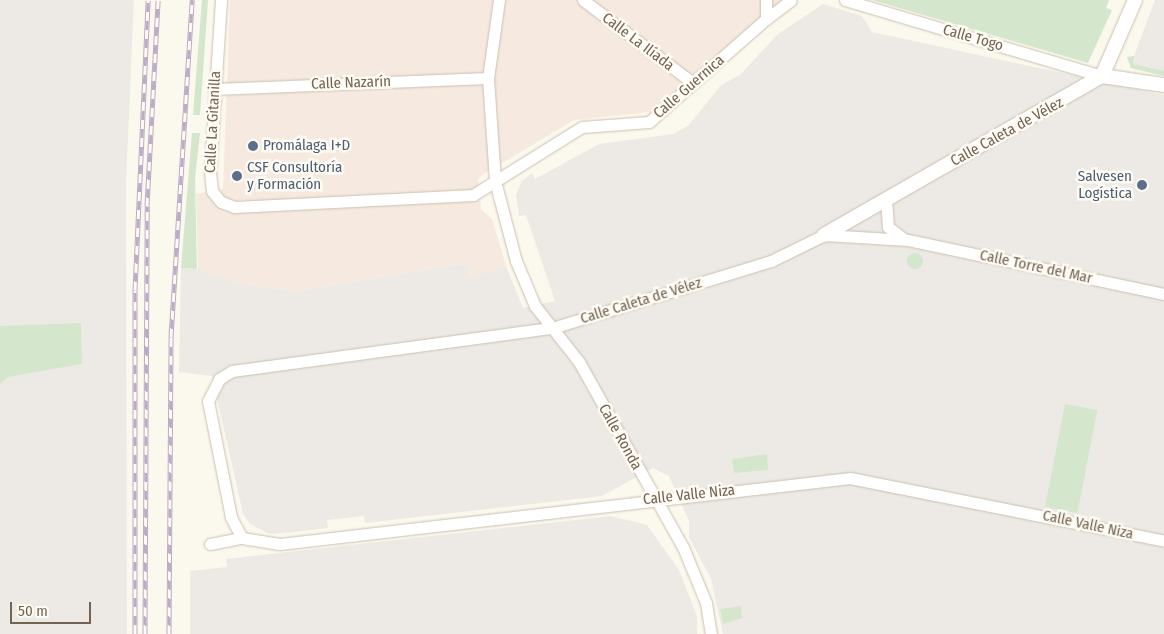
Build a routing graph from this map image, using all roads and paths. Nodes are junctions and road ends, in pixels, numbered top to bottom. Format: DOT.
graph roads {
  1 [pos="221,0"];
  2 [pos="500,0"];
  3 [pos="583,0"];
  4 [pos="766,0"];
  5 [pos="791,0"];
  6 [pos="844,0"];
  7 [pos="1136,0"];
  8 [pos="766,19"];
  9 [pos="1102,76"];
  10 [pos="488,78"];
  11 [pos="693,83"];
  12 [pos="1164,85"];
  13 [pos="214,89"];
  14 [pos="494,181"];
  15 [pos="886,199"];
  16 [pos="824,235"];
  17 [pos="908,240"];
  18 [pos="1164,294"];
  19 [pos="552,328"];
  20 [pos="654,499"];
  21 [pos="242,538"];
  22 [pos="1164,541"];
  23 [pos="210,544"];
  24 [pos="710,634"];
  1 -- 13 [label="street, Calle La Gitanilla"];
  2 -- 10 [label="street, Calle Ronda"];
  3 -- 11 [label="street, Calle La Ilíada"];
  4 -- 8 [label="street"];
  5 -- 8 [label="street, Calle Guernica"];
  6 -- 9 [label="street, Calle Togo"];
  7 -- 9 [label="street"];
  8 -- 11 [label="street, Calle Guernica"];
  9 -- 12 [label="street"];
  9 -- 15 [label="street, Calle Caleta de Vélez"];
  10 -- 13 [label="street, Calle Nazarín"];
  10 -- 14 [label="street, Calle Ronda"];
  11 -- 14 [label="street, Calle Guernica"];
  13 -- 14 [label="street, Calle La Gitanilla"];
  14 -- 19 [label="street, Calle Ronda"];
  15 -- 16 [label="street, Calle Caleta de Vélez"];
  15 -- 17 [label="street, Calle Torre del Mar"];
  16 -- 17 [label="street, Calle Torre del Mar"];
  16 -- 19 [label="street, Calle Caleta de Vélez"];
  17 -- 18 [label="street, Calle Torre del Mar"];
  19 -- 20 [label="street, Calle Ronda"];
  19 -- 21 [label="street, Calle Caleta de Vélez"];
  20 -- 21 [label="street, Calle Valle Niza"];
  20 -- 22 [label="street, Calle Valle Niza"];
  20 -- 24 [label="street, Calle Ronda"];
  21 -- 23 [label="street, Calle Valle Niza"];
}
